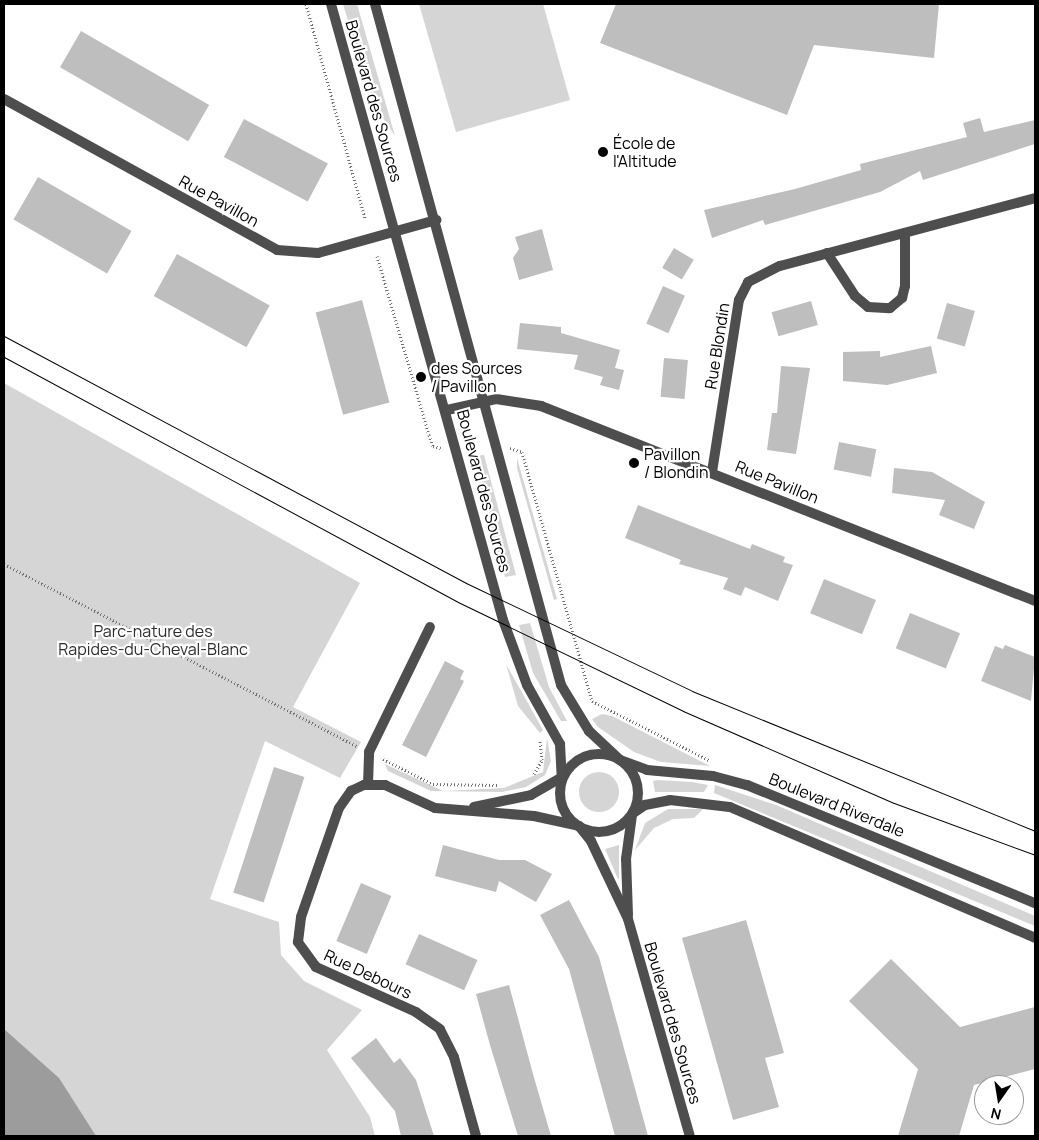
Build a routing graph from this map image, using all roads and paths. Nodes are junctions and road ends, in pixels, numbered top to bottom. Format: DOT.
graph roads {
  1 [pos="306,4"];
  2 [pos="331,4"];
  3 [pos="375,4"];
  4 [pos="4,99"];
  5 [pos="1035,198"];
  6 [pos="365,218"];
  7 [pos="436,220"];
  8 [pos="395,231"];
  9 [pos="905,233"];
  10 [pos="827,253"];
  11 [pos="376,256"];
  12 [pos="484,400"];
  13 [pos="446,410"];
  14 [pos="441,448"];
  15 [pos="517,448"];
  16 [pos="712,472"];
  17 [pos="4,564"];
  18 [pos="1035,601"];
  19 [pos="430,627"];
  20 [pos="539,738"];
  21 [pos="358,747"];
  22 [pos="383,758"];
  23 [pos="620,760"];
  24 [pos="715,762"];
  25 [pos="531,776"];
  26 [pos="562,776"];
  27 [pos="368,784"];
  28 [pos="504,785"];
  29 [pos="464,808"];
  30 [pos="632,814"];
  31 [pos="578,826"];
  32 [pos="1035,903"];
  33 [pos="628,919"];
  34 [pos="1035,938"];
  35 [pos="476,1136"];
  36 [pos="690,1136"];
  1 -- 6 [label="path"];
  2 -- 8 [label="street, Boulevard des Sources"];
  3 -- 7 [label="street, Boulevard des Sources"];
  4 -- 8 [label="street, Rue Pavillon"];
  5 -- 9 [label="street, Rue Blondin"];
  7 -- 8 [label="street, Rue Pavillon"];
  7 -- 12 [label="street, Boulevard des Sources"];
  8 -- 13 [label="street, Boulevard des Sources"];
  9 -- 10 [label="street, Rue Blondin"];
  9 -- 10 [label="street"];
  10 -- 16 [label="street, Rue Blondin"];
  11 -- 14 [label="path, Boulevard des Sources"];
  12 -- 13 [label="street, Rue Pavillon"];
  12 -- 16 [label="street, Rue Pavillon"];
  12 -- 23 [label="street, Boulevard des Sources"];
  13 -- 26 [label="street, Boulevard des Sources"];
  15 -- 24 [label="path"];
  16 -- 18 [label="street, Rue Pavillon"];
  17 -- 21 [label="path"];
  19 -- 27 [label="street"];
  20 -- 25 [label="path"];
  22 -- 28 [label="path"];
  23 -- 26 [label="street"];
  23 -- 30 [label="street"];
  23 -- 32 [label="street, Boulevard Riverdale"];
  26 -- 29 [label="street"];
  26 -- 31 [label="street"];
  27 -- 29 [label="street"];
  27 -- 35 [label="street, Rue Debours"];
  29 -- 31 [label="street"];
  30 -- 31 [label="street"];
  30 -- 33 [label="street, Boulevard des Sources"];
  30 -- 34 [label="street"];
  31 -- 33 [label="street, Boulevard des Sources"];
  33 -- 36 [label="street, Boulevard des Sources"];
}
